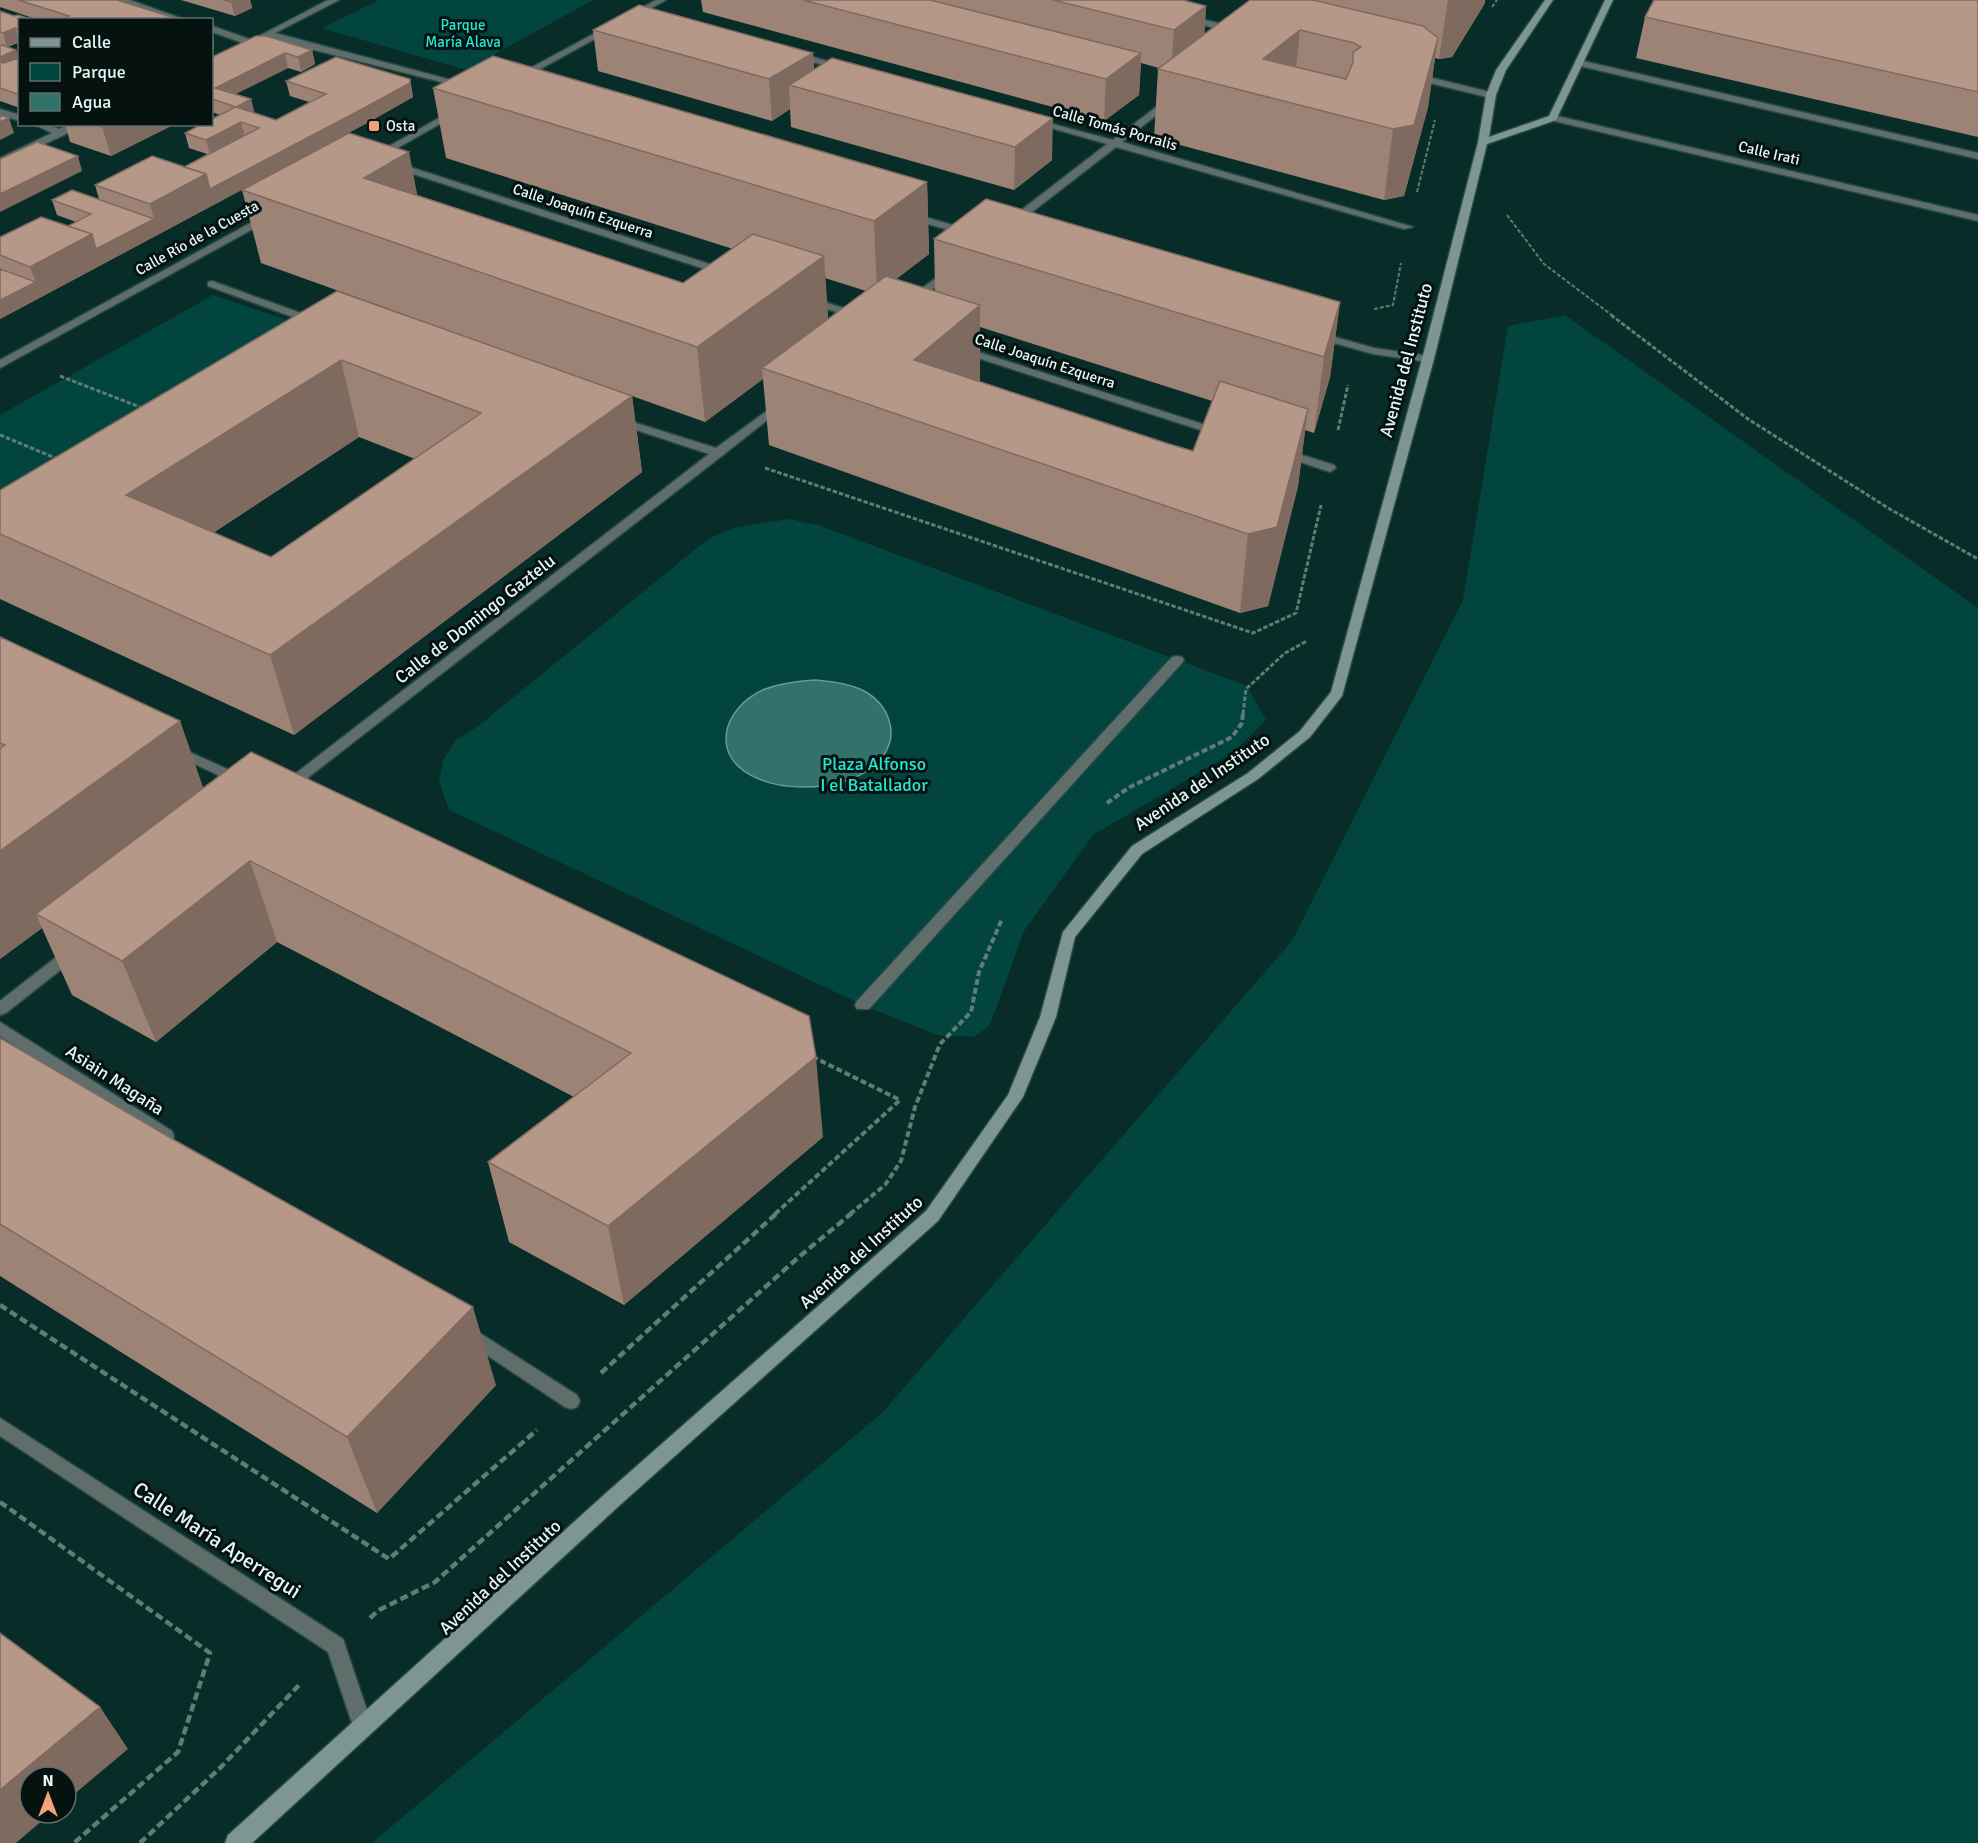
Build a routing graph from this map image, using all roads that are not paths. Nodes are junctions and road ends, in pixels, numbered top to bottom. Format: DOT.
graph roads {
  1 [pos="122,0"];
  2 [pos="335,0"];
  3 [pos="662,0"];
  4 [pos="1549,0"];
  5 [pos="1609,0"];
  6 [pos="1178,16"];
  7 [pos="176,18"];
  8 [pos="213,29"];
  9 [pos="1244,32"];
  10 [pos="267,34"];
  11 [pos="249,42"];
  12 [pos="233,50"];
  13 [pos="788,52"];
  14 [pos="1579,63"];
  15 [pos="855,71"];
  16 [pos="1402,74"];
  17 [pos="512,81"];
  18 [pos="470,86"];
  19 [pos="1177,94"];
  20 [pos="1491,95"];
  21 [pos="461,109"];
  22 [pos="0,112"];
  23 [pos="18,117"];
  24 [pos="1024,118"];
  25 [pos="1553,118"];
  26 [pos="43,126"];
  27 [pos="73,126"];
  28 [pos="61,132"];
  29 [pos="1483,142"];
  30 [pos="1115,143"];
  31 [pos="1978,156"];
  32 [pos="368,161"];
  33 [pos="0,162"];
  34 [pos="410,170"];
  35 [pos="275,212"];
  36 [pos="902,213"];
  37 [pos="1019,217"];
  38 [pos="1978,218"];
  39 [pos="1408,226"];
  40 [pos="981,237"];
  41 [pos="961,262"];
  42 [pos="736,276"];
  43 [pos="212,284"];
  44 [pos="803,298"];
  45 [pos="900,310"];
  46 [pos="871,320"];
  47 [pos="332,328"];
  48 [pos="1308,332"];
  49 [pos="949,345"];
  50 [pos="1428,359"];
  51 [pos="0,365"];
  52 [pos="792,396"];
  53 [pos="608,418"];
  54 [pos="1229,436"];
  55 [pos="1274,450"];
  56 [pos="719,453"];
  57 [pos="1330,468"];
  58 [pos="1177,660"];
  59 [pos="159,742"];
  60 [pos="254,786"];
  61 [pos="275,796"];
  62 [pos="82,945"];
  63 [pos="863,1005"];
  64 [pos="0,1009"];
  65 [pos="0,1028"];
  66 [pos="180,1146"];
  67 [pos="450,1322"];
  68 [pos="571,1401"];
  69 [pos="0,1426"];
  70 [pos="363,1728"];
  71 [pos="236,1843"];
  1 -- 7 [label="street"];
  2 -- 10 [label="street"];
  3 -- 17 [label="street"];
  4 -- 20 [label="street, Avenida del Instituto"];
  5 -- 14 [label="street"];
  6 -- 9 [label="street"];
  8 -- 11 [label="street"];
  10 -- 11 [label="street"];
  10 -- 18 [label="street"];
  11 -- 12 [label="street"];
  13 -- 15 [label="street"];
  14 -- 25 [label="street"];
  14 -- 31 [label="street"];
  16 -- 20 [label="street"];
  19 -- 30 [label="street"];
  20 -- 29 [label="street, Avenida del Instituto"];
  21 -- 32 [label="street"];
  22 -- 23 [label="street"];
  24 -- 30 [label="street, Calle Tomás Porralis"];
  25 -- 29 [label="street"];
  25 -- 38 [label="street, Calle Irati"];
  26 -- 28 [label="street"];
  27 -- 28 [label="street"];
  28 -- 33 [label="street"];
  29 -- 50 [label="street, Avenida del Instituto"];
  30 -- 37 [label="street"];
  30 -- 39 [label="street, Calle Tomás Porralis"];
  34 -- 42 [label="street, Calle Joaquín Ezquerra"];
  35 -- 51 [label="street, Calle Río de la Cuesta"];
  36 -- 40 [label="street"];
  41 -- 45 [label="street"];
  43 -- 47 [label="street"];
  44 -- 46 [label="street"];
  48 -- 50 [label="street"];
  49 -- 54 [label="street, Calle Joaquín Ezquerra"];
  50 -- 70 [label="street, Avenida del Instituto"];
  52 -- 56 [label="street, Calle de Domingo Gaztelu"];
  53 -- 56 [label="street"];
  55 -- 57 [label="street"];
  56 -- 61 [label="street, Calle de Domingo Gaztelu"];
  58 -- 63 [label="street"];
  59 -- 60 [label="street"];
  62 -- 64 [label="street"];
  65 -- 66 [label="street, Asiain Magaña"];
  67 -- 68 [label="street"];
  69 -- 70 [label="street, Calle María Aperregui"];
  70 -- 71 [label="street, Avenida del Instituto"];
}
